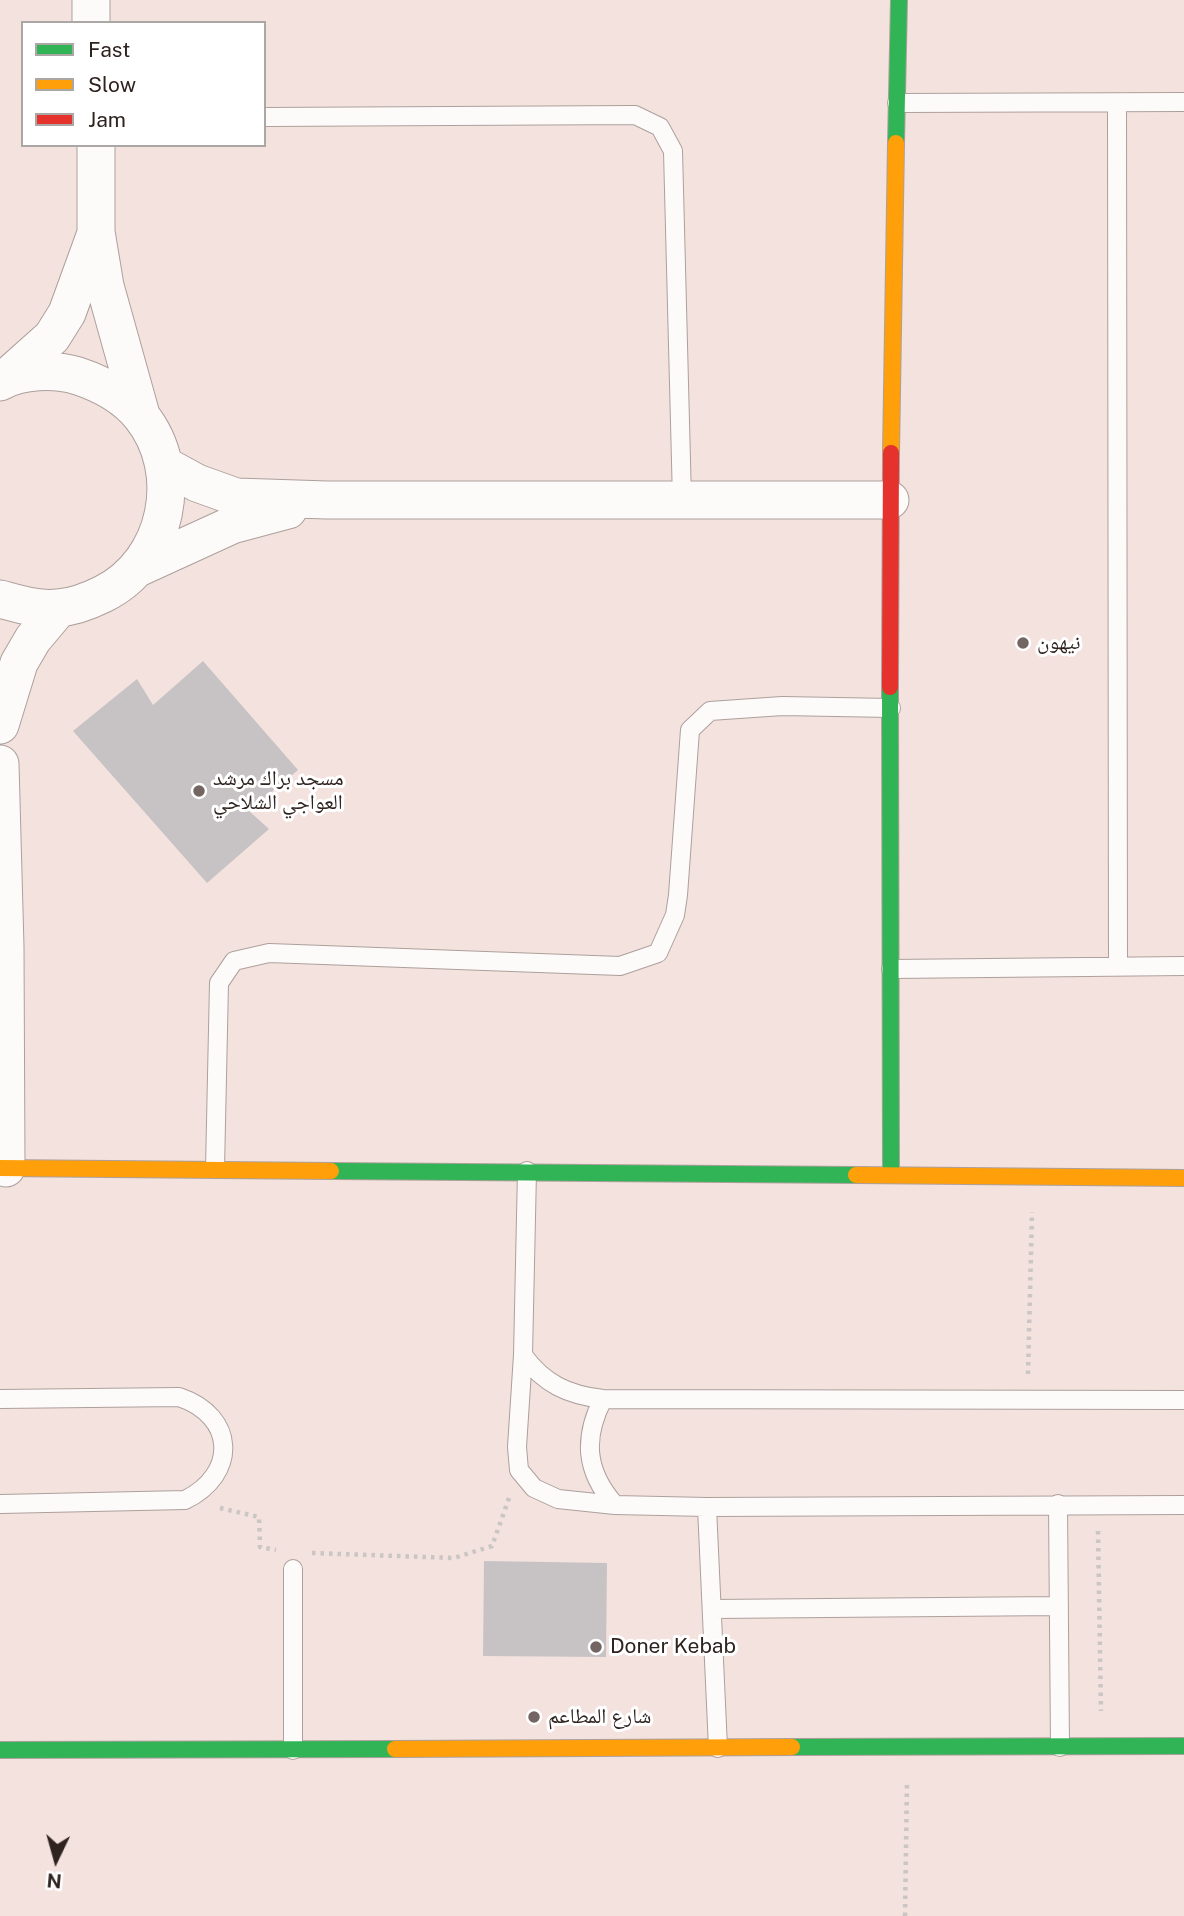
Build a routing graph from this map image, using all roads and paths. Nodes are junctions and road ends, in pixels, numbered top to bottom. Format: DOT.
graph roads {
  1 [pos="91,0"];
  2 [pos="899,0"];
  3 [pos="91,21"];
  4 [pos="1184,102"];
  5 [pos="897,103"];
  6 [pos="1117,103"];
  7 [pos="266,117"];
  8 [pos="96,147"];
  9 [pos="96,232"];
  10 [pos="2,381"];
  11 [pos="141,415"];
  12 [pos="164,465"];
  13 [pos="682,499"];
  14 [pos="890,499"];
  15 [pos="327,500"];
  16 [pos="138,568"];
  17 [pos="0,599"];
  18 [pos="59,608"];
  19 [pos="891,708"];
  20 [pos="0,726"];
  21 [pos="0,764"];
  22 [pos="3,947"];
  23 [pos="1118,966"];
  24 [pos="1184,966"];
  25 [pos="891,969"];
  26 [pos="3,1168"];
  27 [pos="215,1169"];
  28 [pos="527,1171"];
  29 [pos="891,1174"];
  30 [pos="1032,1176"];
  31 [pos="1184,1178"];
  32 [pos="523,1355"];
  33 [pos="0,1399"];
  34 [pos="603,1399"];
  35 [pos="1028,1400"];
  36 [pos="1184,1400"];
  37 [pos="519,1469"];
  38 [pos="185,1500"];
  39 [pos="0,1504"];
  40 [pos="1058,1504"];
  41 [pos="1184,1504"];
  42 [pos="615,1505"];
  43 [pos="1098,1505"];
  44 [pos="707,1507"];
  45 [pos="281,1550"];
  46 [pos="306,1553"];
  47 [pos="293,1569"];
  48 [pos="1059,1606"];
  49 [pos="712,1609"];
  50 [pos="1184,1746"];
  51 [pos="1060,1747"];
  52 [pos="1102,1747"];
  53 [pos="718,1748"];
  54 [pos="908,1748"];
  55 [pos="0,1750"];
  56 [pos="293,1750"];
  57 [pos="905,1916"];
  1 -- 3 [label="street"];
  2 -- 5 [label="street"];
  4 -- 6 [label="lane"];
  5 -- 6 [label="lane"];
  5 -- 14 [label="street"];
  6 -- 23 [label="lane"];
  7 -- 13 [label="lane"];
  8 -- 9 [label="street"];
  9 -- 10 [label="street"];
  9 -- 11 [label="street"];
  10 -- 11 [label="street"];
  11 -- 12 [label="street"];
  12 -- 15 [label="street"];
  12 -- 16 [label="street"];
  13 -- 14 [label="street"];
  13 -- 15 [label="street"];
  14 -- 19 [label="street"];
  15 -- 16 [label="street"];
  16 -- 18 [label="street"];
  17 -- 18 [label="street"];
  18 -- 20 [label="street"];
  19 -- 25 [label="street"];
  19 -- 27 [label="lane"];
  21 -- 22 [label="street"];
  22 -- 26 [label="street"];
  23 -- 24 [label="lane"];
  23 -- 25 [label="lane"];
  25 -- 29 [label="street"];
  26 -- 27 [label="street"];
  27 -- 28 [label="street"];
  28 -- 29 [label="street"];
  28 -- 32 [label="lane"];
  29 -- 30 [label="street"];
  30 -- 31 [label="street"];
  30 -- 35 [label="path"];
  32 -- 34 [label="lane"];
  32 -- 37 [label="lane"];
  33 -- 38 [label="lane"];
  34 -- 35 [label="lane"];
  34 -- 42 [label="lane"];
  35 -- 36 [label="lane"];
  37 -- 42 [label="lane"];
  37 -- 46 [label="path"];
  38 -- 39 [label="lane"];
  38 -- 45 [label="path"];
  40 -- 43 [label="lane"];
  40 -- 44 [label="lane"];
  40 -- 48 [label="lane"];
  41 -- 43 [label="lane"];
  42 -- 44 [label="lane"];
  43 -- 52 [label="path"];
  44 -- 49 [label="lane"];
  47 -- 56 [label="lane"];
  48 -- 49 [label="lane"];
  48 -- 51 [label="lane"];
  49 -- 53 [label="lane"];
  50 -- 52 [label="street"];
  51 -- 52 [label="street"];
  51 -- 54 [label="street"];
  53 -- 54 [label="street"];
  53 -- 56 [label="street"];
  54 -- 57 [label="path"];
  55 -- 56 [label="street"];
}
